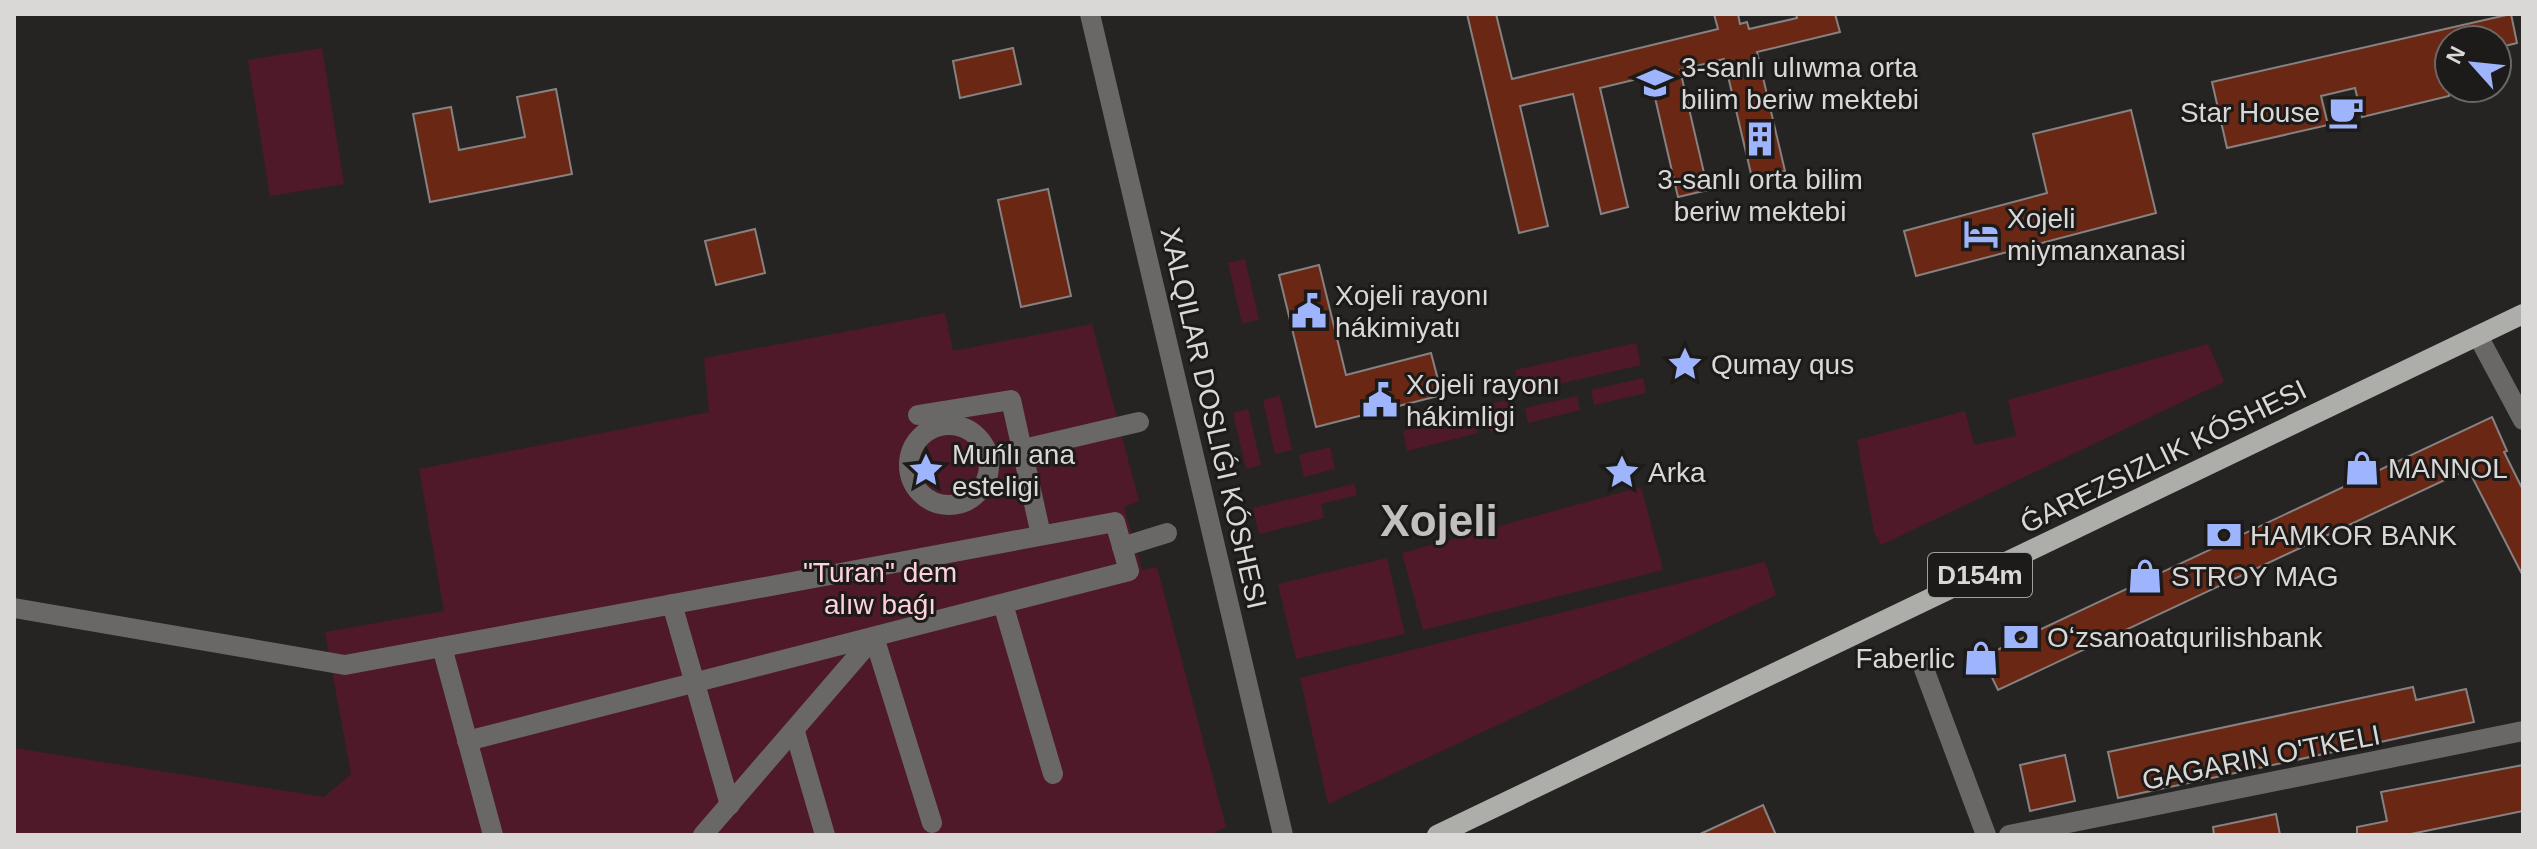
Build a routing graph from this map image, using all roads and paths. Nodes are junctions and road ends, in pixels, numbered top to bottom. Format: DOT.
graph roads {
  1 [pos="1090,14"];
  2 [pos="2523,314"];
  3 [pos="2478,336"];
  4 [pos="932,417"];
  5 [pos="2523,420"];
  6 [pos="1139,422"];
  7 [pos="989,457"];
  8 [pos="1167,533"];
  9 [pos="1041,535"];
  10 [pos="1122,547"];
  11 [pos="672,604"];
  12 [pos="1003,604"];
  13 [pos="14,608"];
  14 [pos="874,637"];
  15 [pos="442,647"];
  16 [pos="1924,669"];
  17 [pos="694,683"];
  18 [pos="2523,731"];
  19 [pos="795,732"];
  20 [pos="467,741"];
  21 [pos="1053,774"];
  22 [pos="730,805"];
  23 [pos="932,823"];
  24 [pos="493,835"];
  25 [pos="703,835"];
  26 [pos="825,835"];
  27 [pos="1283,835"];
  28 [pos="1437,835"];
  29 [pos="1986,835"];
  30 [pos="2009,835"];
  1 -- 27 [label="street"];
  2 -- 3 [label="main road, ǴAREZSIZLIK KÓSHESI / D154m"];
  3 -- 5 [label="street"];
  3 -- 28 [label="main road, ǴAREZSIZLIK KÓSHESI / D154m"];
  4 -- 7 [label="street"];
  4 -- 7 [label="street"];
  4 -- 9 [label="street"];
  6 -- 7 [label="street"];
  8 -- 10 [label="street"];
  9 -- 10 [label="street"];
  9 -- 11 [label="street"];
  10 -- 12 [label="street"];
  11 -- 15 [label="street"];
  11 -- 17 [label="street"];
  12 -- 14 [label="street"];
  12 -- 21 [label="street"];
  13 -- 15 [label="street"];
  14 -- 17 [label="street"];
  14 -- 19 [label="street"];
  14 -- 23 [label="street"];
  15 -- 20 [label="street"];
  16 -- 29 [label="street"];
  17 -- 20 [label="street"];
  17 -- 22 [label="street"];
  18 -- 30 [label="street, GAGARIN O'TKELI"];
  19 -- 22 [label="street"];
  19 -- 26 [label="street"];
  20 -- 24 [label="street"];
  22 -- 25 [label="street"];
}
